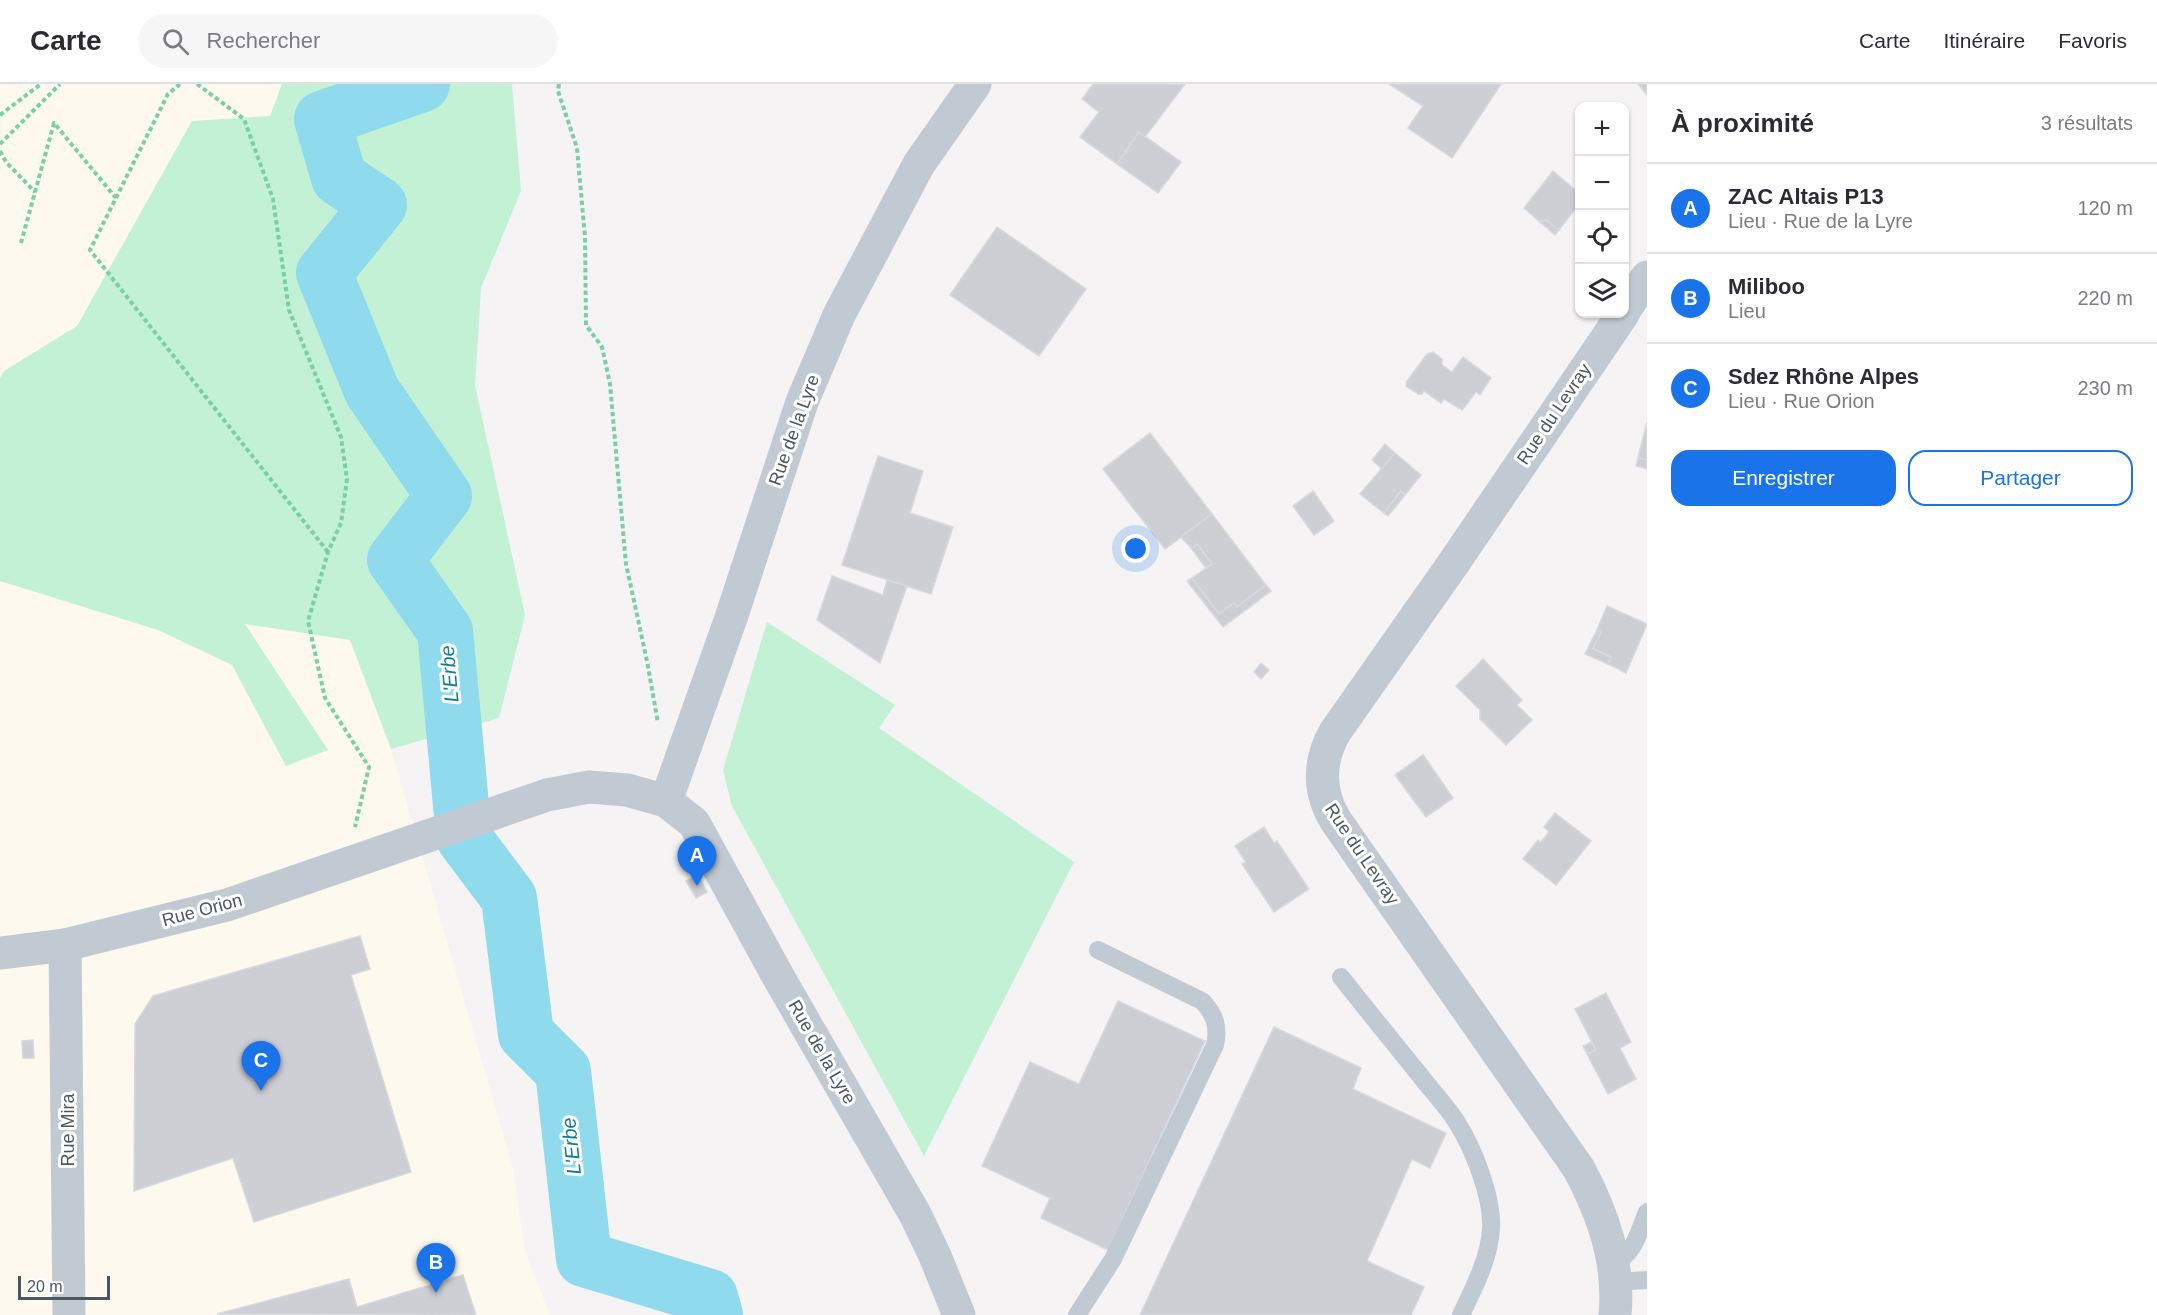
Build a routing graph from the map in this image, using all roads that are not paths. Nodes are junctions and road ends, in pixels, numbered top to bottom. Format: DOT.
graph roads {
  1 [pos="975,84"];
  2 [pos="1647,277"];
  3 [pos="1629,304"];
  4 [pos="1620,318"];
  5 [pos="666,801"];
  6 [pos="506,810"];
  7 [pos="65,945"];
  8 [pos="1098,950"];
  9 [pos="0,953"];
  10 [pos="1341,977"];
  11 [pos="1647,1212"];
  12 [pos="1625,1275"];
  13 [pos="69,1315"];
  14 [pos="959,1315"];
  15 [pos="1077,1315"];
  16 [pos="1461,1315"];
  17 [pos="1615,1315"];
  1 -- 5 [label="street, Rue de la Lyre"];
  2 -- 3 [label="street, Rue du Levray"];
  4 -- 12 [label="street, Rue du Levray"];
  5 -- 6 [label="street, Rue de la Lyre"];
  5 -- 14 [label="street, Rue de la Lyre"];
  6 -- 7 [label="street, Rue Orion"];
  7 -- 9 [label="street, Rue Orion"];
  7 -- 13 [label="street, Rue Mira"];
  8 -- 15 [label="lane"];
  10 -- 16 [label="lane"];
  11 -- 12 [label="lane"];
  12 -- 17 [label="street, Rue du Levray"];
}
